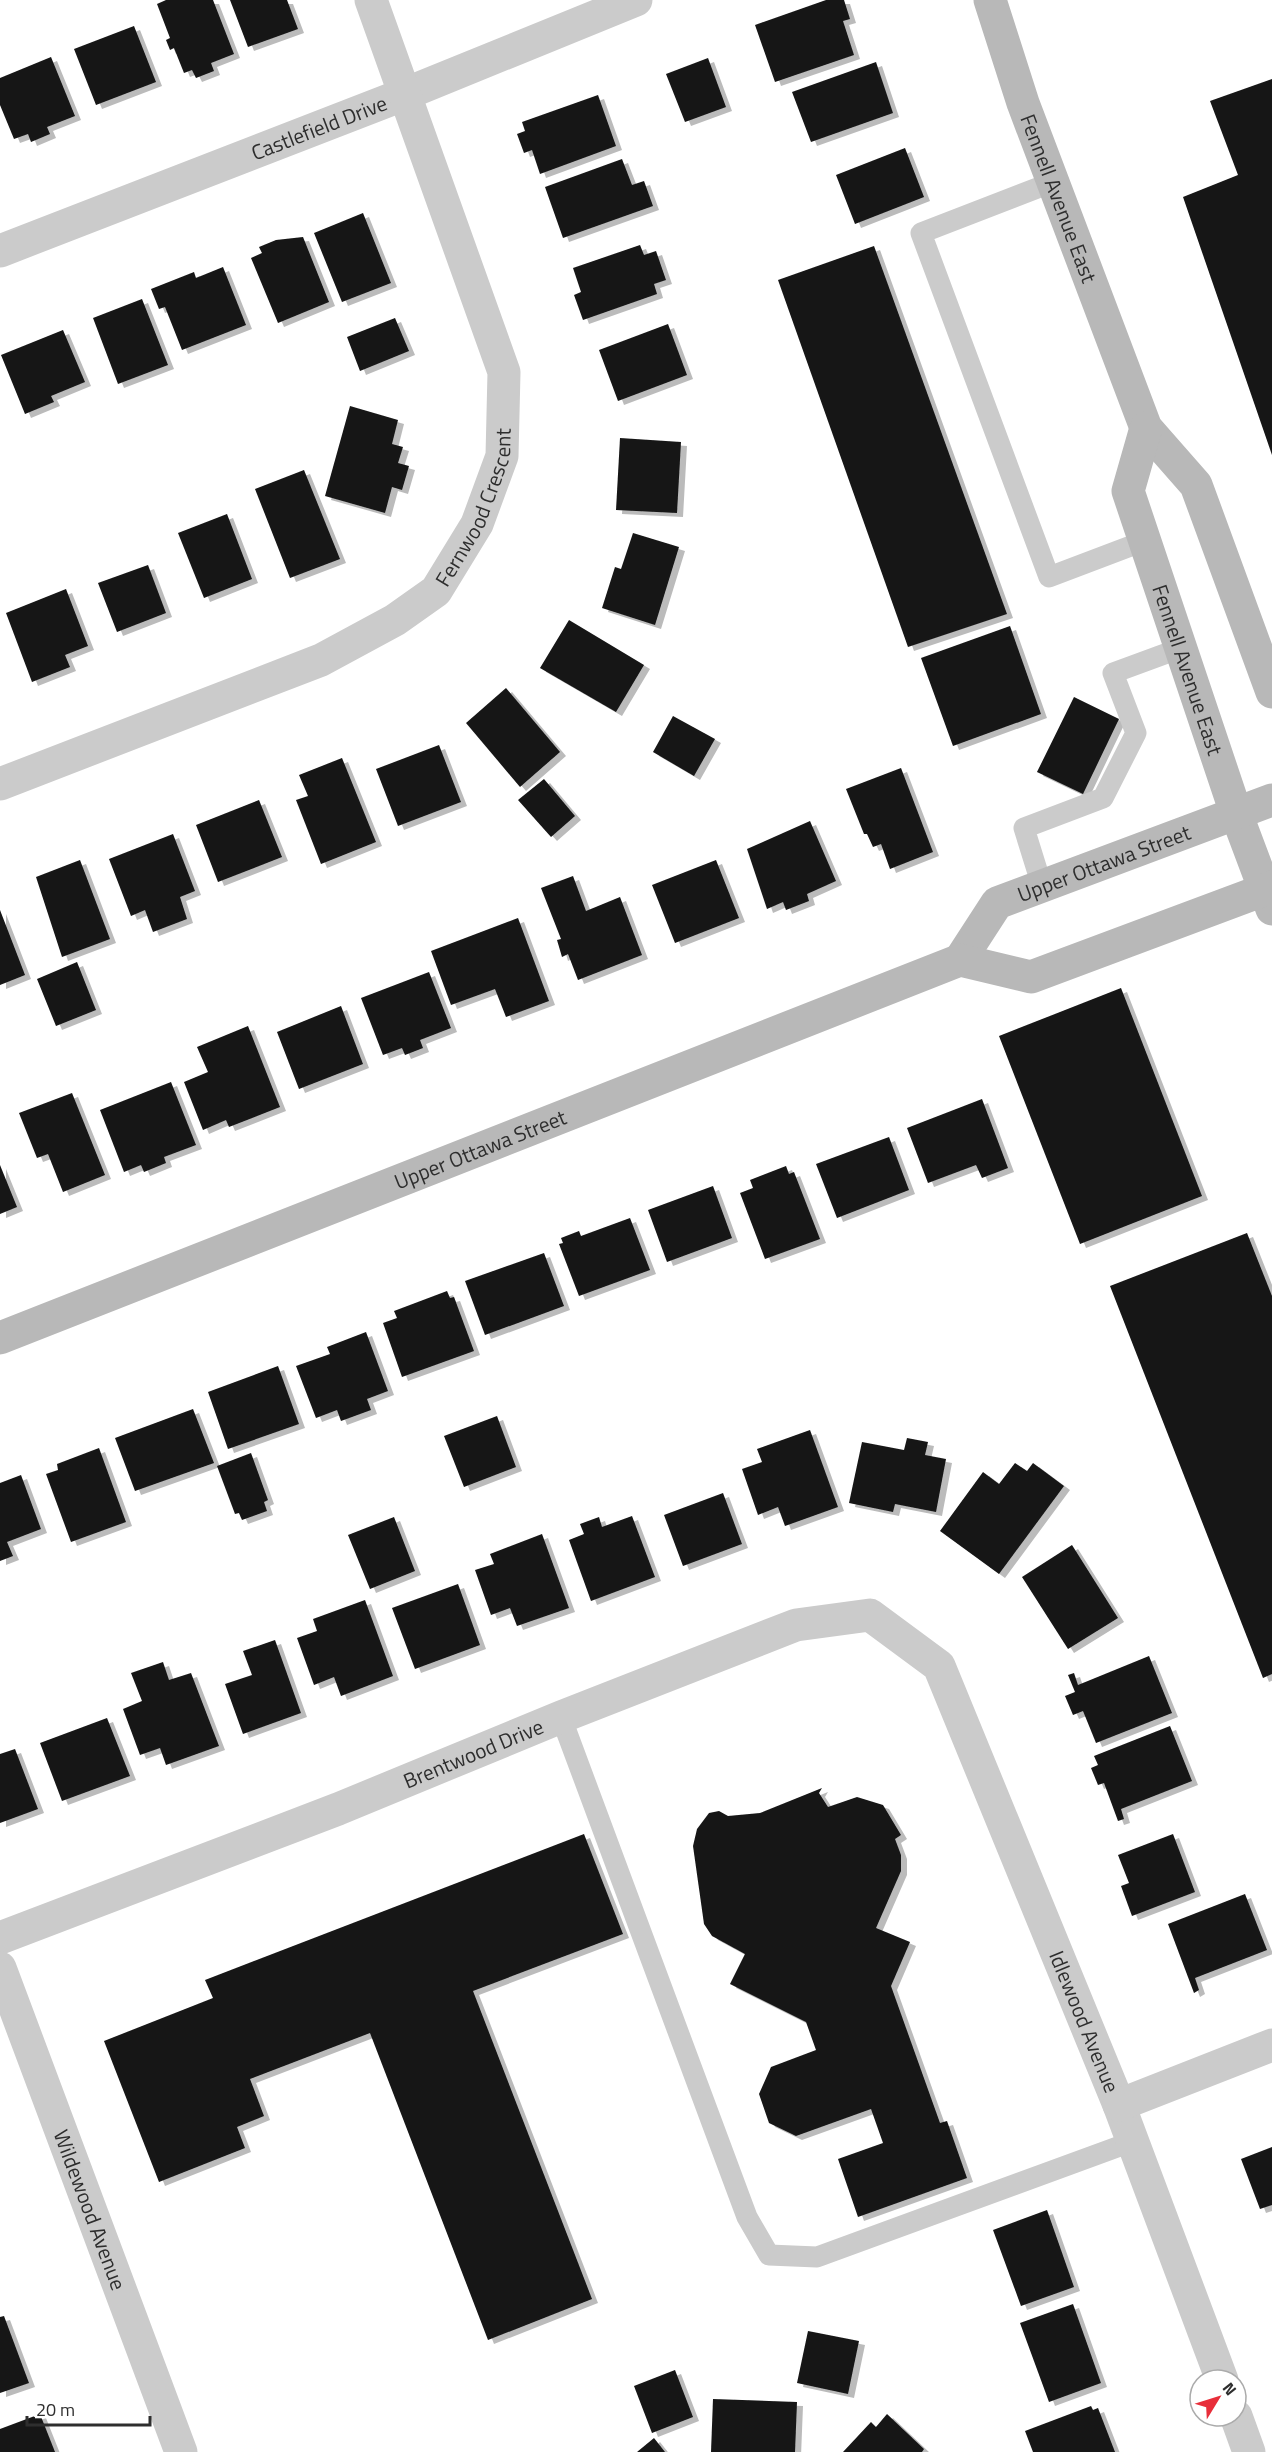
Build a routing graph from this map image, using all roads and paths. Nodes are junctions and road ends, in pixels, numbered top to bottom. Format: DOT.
graph roads {
  1 [pos="371,0"];
  2 [pos="636,0"];
  3 [pos="990,0"];
  4 [pos="405,94"];
  5 [pos="1053,182"];
  6 [pos="0,251"];
  7 [pos="1146,428"];
  8 [pos="1144,541"];
  9 [pos="1181,648"];
  10 [pos="1272,692"];
  11 [pos="0,784"];
  12 [pos="1272,800"];
  13 [pos="1236,813"];
  14 [pos="1042,886"];
  15 [pos="1270,895"];
  16 [pos="960,960"];
  17 [pos="0,1338"];
  18 [pos="939,1666"];
  19 [pos="561,1717"];
  20 [pos="0,1938"];
  21 [pos="0,1968"];
  22 [pos="1272,2045"];
  23 [pos="1119,2105"];
  24 [pos="1131,2142"];
  25 [pos="1218,2368"];
  26 [pos="1240,2428"];
  27 [pos="181,2452"];
  28 [pos="1249,2452"];
  1 -- 4 [label="street, Fernwood Crescent"];
  2 -- 4 [label="street, Castlefield Drive"];
  3 -- 5 [label="main road, Fennell Avenue East"];
  4 -- 6 [label="street, Castlefield Drive"];
  4 -- 11 [label="street, Fernwood Crescent"];
  5 -- 7 [label="main road, Fennell Avenue East"];
  5 -- 8 [label="lane"];
  7 -- 8 [label="main road, Fennell Avenue East"];
  7 -- 10 [label="main road, Fennell Avenue East"];
  8 -- 9 [label="main road, Fennell Avenue East"];
  9 -- 13 [label="main road, Fennell Avenue East"];
  9 -- 14 [label="lane"];
  12 -- 13 [label="main road, Upper Ottawa Street"];
  13 -- 14 [label="main road, Upper Ottawa Street"];
  13 -- 15 [label="main road, Fennell Avenue East"];
  14 -- 16 [label="main road, Upper Ottawa Street"];
  15 -- 16 [label="main road"];
  16 -- 17 [label="main road, Upper Ottawa Street"];
  18 -- 19 [label="street, Brentwood Drive"];
  18 -- 23 [label="street, Idlewood Avenue"];
  19 -- 20 [label="street, Brentwood Drive"];
  19 -- 24 [label="lane"];
  21 -- 27 [label="street, Wildewood Avenue"];
  22 -- 23 [label="street"];
  23 -- 24 [label="street, Idlewood Avenue"];
  24 -- 25 [label="street, Idlewood Avenue"];
  26 -- 28 [label="street"];
}
